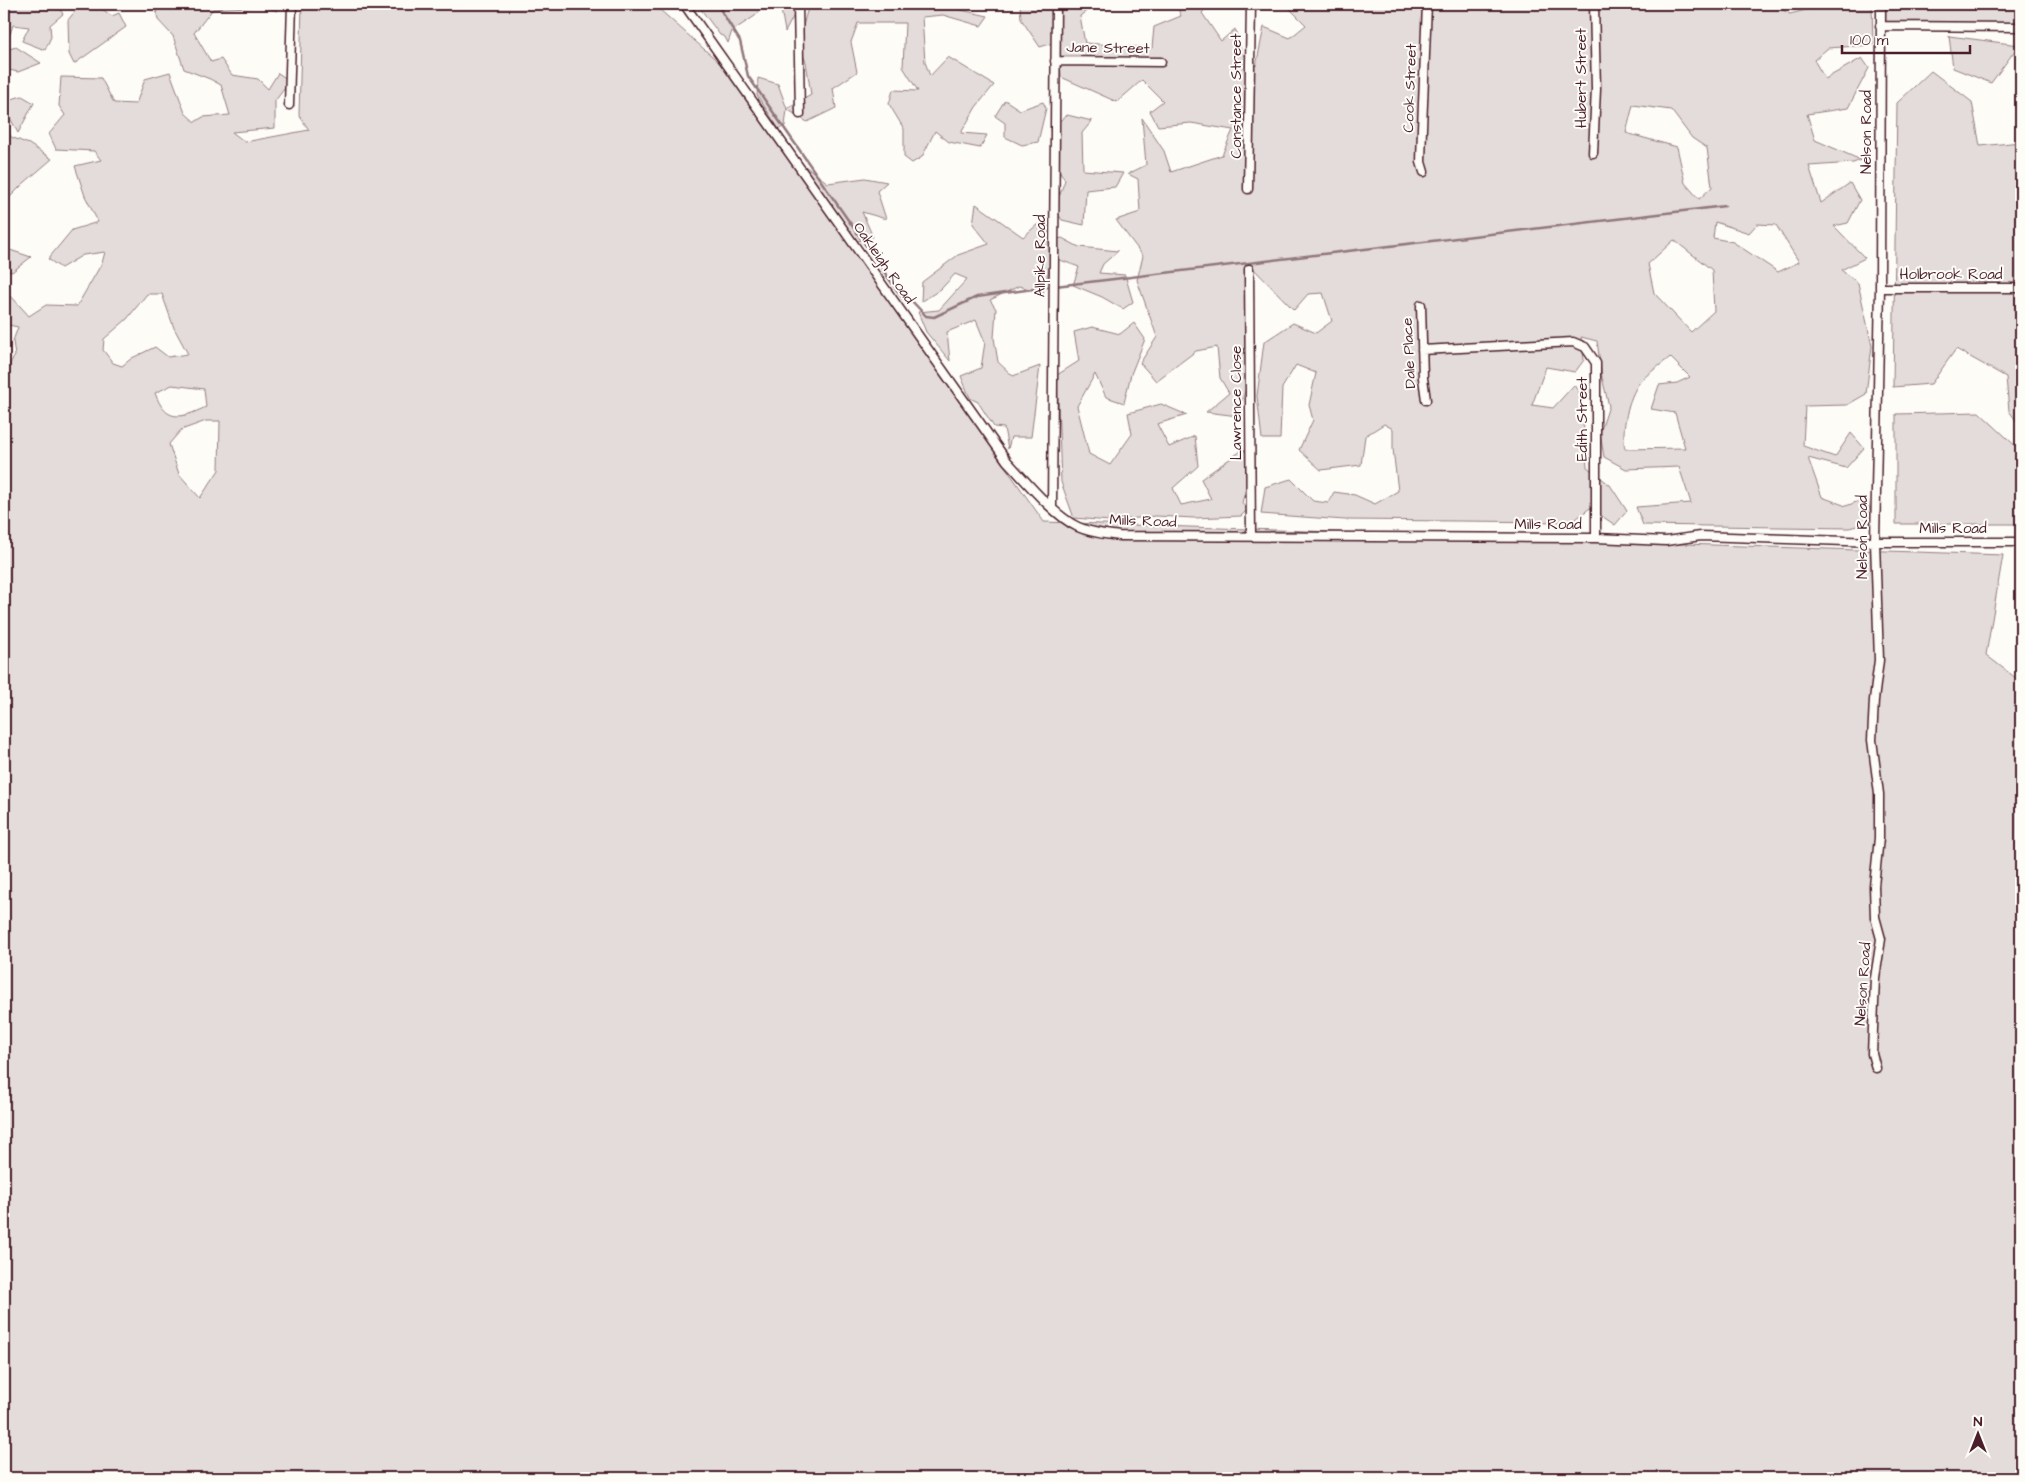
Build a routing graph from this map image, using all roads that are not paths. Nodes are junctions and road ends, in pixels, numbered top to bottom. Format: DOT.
graph roads {
  1 [pos="292,4"];
  2 [pos="684,4"];
  3 [pos="798,4"];
  4 [pos="1056,4"];
  5 [pos="1251,4"];
  6 [pos="1426,4"];
  7 [pos="1594,4"];
  8 [pos="1881,4"];
  9 [pos="1880,26"];
  10 [pos="2021,27"];
  11 [pos="1055,61"];
  12 [pos="1161,62"];
  13 [pos="289,105"];
  14 [pos="800,114"];
  15 [pos="1593,153"];
  16 [pos="1424,172"];
  17 [pos="1248,189"];
  18 [pos="1249,269"];
  19 [pos="1880,288"];
  20 [pos="2021,288"];
  21 [pos="1421,304"];
  22 [pos="1422,350"];
  23 [pos="1426,400"];
  24 [pos="1052,508"];
  25 [pos="1076,526"];
  26 [pos="1251,536"];
  27 [pos="1596,538"];
  28 [pos="1875,542"];
  29 [pos="2021,542"];
  30 [pos="1876,1068"];
  1 -- 13 [label="street"];
  2 -- 24 [label="street, Oakleigh Road"];
  3 -- 14 [label="street"];
  4 -- 11 [label="street, Allpike Road"];
  5 -- 17 [label="street, Constance Street"];
  6 -- 16 [label="street, Cook Street"];
  7 -- 15 [label="street, Hubert Street"];
  8 -- 9 [label="street, Nelson Road"];
  9 -- 10 [label="street"];
  9 -- 19 [label="street, Nelson Road"];
  11 -- 12 [label="street, Jane Street"];
  11 -- 24 [label="street, Allpike Road"];
  18 -- 26 [label="street, Lawrence Close"];
  19 -- 20 [label="street, Holbrook Road"];
  19 -- 28 [label="street, Nelson Road"];
  21 -- 22 [label="street, Dale Place"];
  22 -- 23 [label="street, Dale Place"];
  22 -- 27 [label="street, Edith Street"];
  24 -- 25 [label="street, Oakleigh Road"];
  25 -- 26 [label="street, Mills Road"];
  26 -- 27 [label="street, Mills Road"];
  27 -- 28 [label="street, Mills Road"];
  28 -- 29 [label="street, Mills Road"];
  28 -- 30 [label="street, Nelson Road"];
}
